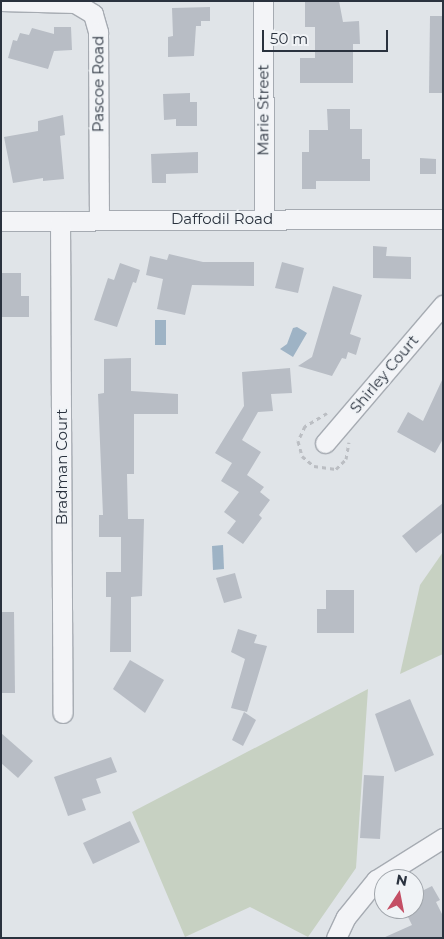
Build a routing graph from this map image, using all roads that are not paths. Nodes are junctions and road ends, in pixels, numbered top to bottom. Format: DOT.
graph roads {
  1 [pos="1,1"];
  2 [pos="263,1"];
  3 [pos="264,219"];
  4 [pos="443,219"];
  5 [pos="98,220"];
  6 [pos="1,221"];
  7 [pos="60,221"];
  8 [pos="443,304"];
  9 [pos="325,443"];
  10 [pos="63,713"];
  11 [pos="443,838"];
  12 [pos="336,938"];
  1 -- 5 [label="street, Pascoe Road"];
  2 -- 3 [label="street, Marie Street"];
  3 -- 4 [label="street, Daffodil Road"];
  3 -- 5 [label="street, Daffodil Road"];
  5 -- 7 [label="street, Daffodil Road"];
  6 -- 7 [label="street, Daffodil Road"];
  7 -- 10 [label="street, Bradman Court"];
  8 -- 9 [label="street, Shirley Court"];
  11 -- 12 [label="street"];
}
